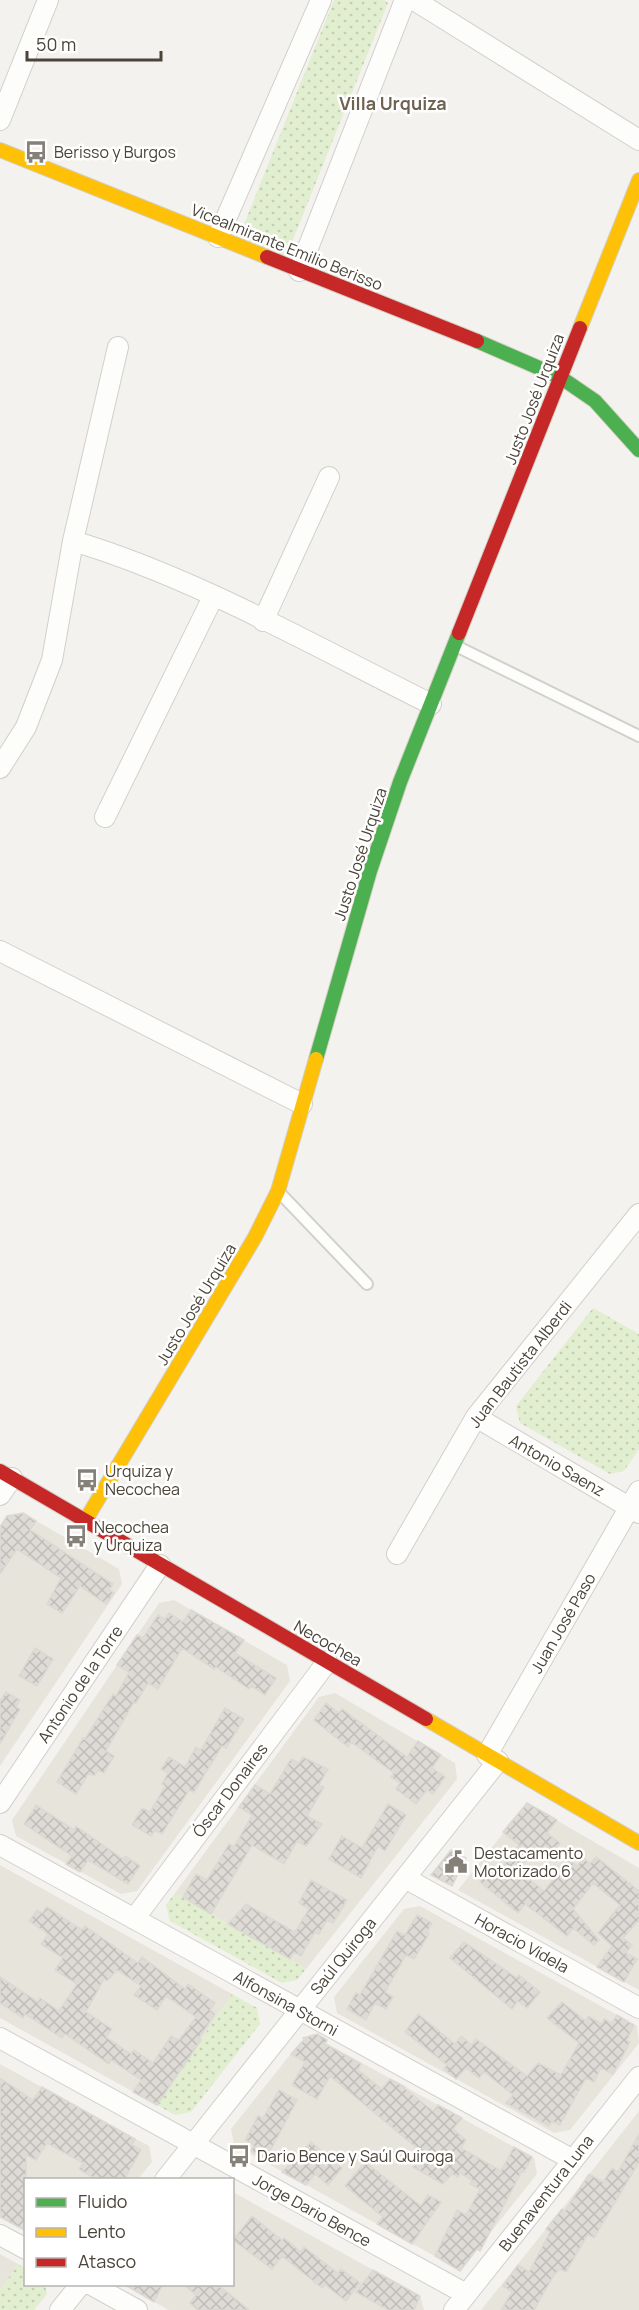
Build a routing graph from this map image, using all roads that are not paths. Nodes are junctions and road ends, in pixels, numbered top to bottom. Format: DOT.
graph roads {
  1 [pos="48,0"];
  2 [pos="321,0"];
  3 [pos="405,0"];
  4 [pos="414,0"];
  5 [pos="0,120"];
  6 [pos="639,140"];
  7 [pos="0,150"];
  8 [pos="639,180"];
  9 [pos="218,237"];
  10 [pos="299,271"];
  11 [pos="118,347"];
  12 [pos="560,377"];
  13 [pos="639,450"];
  14 [pos="329,477"];
  15 [pos="73,541"];
  16 [pos="213,597"];
  17 [pos="263,621"];
  18 [pos="456,646"];
  19 [pos="431,704"];
  20 [pos="639,736"];
  21 [pos="0,768"];
  22 [pos="105,817"];
  23 [pos="0,951"];
  24 [pos="302,1104"];
  25 [pos="278,1191"];
  26 [pos="639,1214"];
  27 [pos="367,1284"];
  28 [pos="476,1417"];
  29 [pos="6,1475"];
  30 [pos="0,1495"];
  31 [pos="636,1504"];
  32 [pos="85,1521"];
  33 [pos="397,1554"];
  34 [pos="160,1565"];
  35 [pos="327,1662"];
  36 [pos="492,1758"];
  37 [pos="0,1803"];
  38 [pos="639,1844"];
  39 [pos="0,1845"];
  40 [pos="405,1878"];
  41 [pos="134,1919"];
  42 [pos="639,2008"];
  43 [pos="300,2010"];
  44 [pos="0,2038"];
  45 [pos="639,2077"];
  46 [pos="193,2144"];
  47 [pos="573,2160"];
  48 [pos="167,2178"];
  49 [pos="0,2235"];
  50 [pos="24,2248"];
  51 [pos="79,2286"];
  52 [pos="94,2286"];
  53 [pos="466,2294"];
  54 [pos="60,2310"];
  55 [pos="137,2310"];
  56 [pos="454,2310"];
  1 -- 5 [label="street"];
  2 -- 9 [label="street"];
  3 -- 10 [label="street"];
  4 -- 6 [label="street"];
  7 -- 9 [label="street, Vicealmirante Emilio Berisso"];
  8 -- 12 [label="street, Justo José Urquiza"];
  9 -- 10 [label="street, Vicealmirante Emilio Berisso"];
  10 -- 12 [label="street, Vicealmirante Emilio Berisso"];
  11 -- 15 [label="street"];
  12 -- 13 [label="street, Vicealmirante Emilio Berisso"];
  12 -- 18 [label="street, Justo José Urquiza"];
  14 -- 17 [label="street"];
  15 -- 16 [label="street"];
  15 -- 21 [label="street"];
  16 -- 17 [label="street"];
  16 -- 22 [label="street"];
  17 -- 19 [label="street"];
  18 -- 19 [label="street, Justo José Urquiza"];
  18 -- 20 [label="lane"];
  19 -- 24 [label="street, Justo José Urquiza"];
  23 -- 24 [label="street"];
  24 -- 25 [label="street, Justo José Urquiza"];
  25 -- 27 [label="lane"];
  25 -- 32 [label="street, Justo José Urquiza"];
  26 -- 28 [label="street, Juan Bautista Alberdi"];
  28 -- 31 [label="street, Antonio Saenz"];
  28 -- 33 [label="street, Juan Bautista Alberdi"];
  29 -- 30 [label="street"];
  29 -- 32 [label="street, Necochea"];
  31 -- 36 [label="street, Juan José Paso"];
  32 -- 34 [label="street, Necochea"];
  34 -- 35 [label="street, Necochea"];
  34 -- 37 [label="street, Antonio de la Torre"];
  35 -- 36 [label="street, Necochea"];
  35 -- 41 [label="street, Óscar Donaires"];
  36 -- 38 [label="street, Necochea"];
  36 -- 40 [label="street, Saúl Quiroga"];
  39 -- 41 [label="street, Alfonsina Storni"];
  40 -- 42 [label="street, Horacio Videla"];
  40 -- 43 [label="street, Saúl Quiroga"];
  41 -- 43 [label="street, Alfonsina Storni"];
  43 -- 46 [label="street, Saúl Quiroga"];
  43 -- 47 [label="street, Alfonsina Storni"];
  44 -- 46 [label="street, Jorge Dario Bence"];
  45 -- 47 [label="street, Buenaventura Luna"];
  46 -- 48 [label="street, Saúl Quiroga"];
  46 -- 53 [label="street, Jorge Dario Bence"];
  47 -- 53 [label="street, Buenaventura Luna"];
  49 -- 50 [label="street"];
  51 -- 54 [label="street"];
  52 -- 55 [label="street"];
  53 -- 56 [label="street, Buenaventura Luna"];
}
